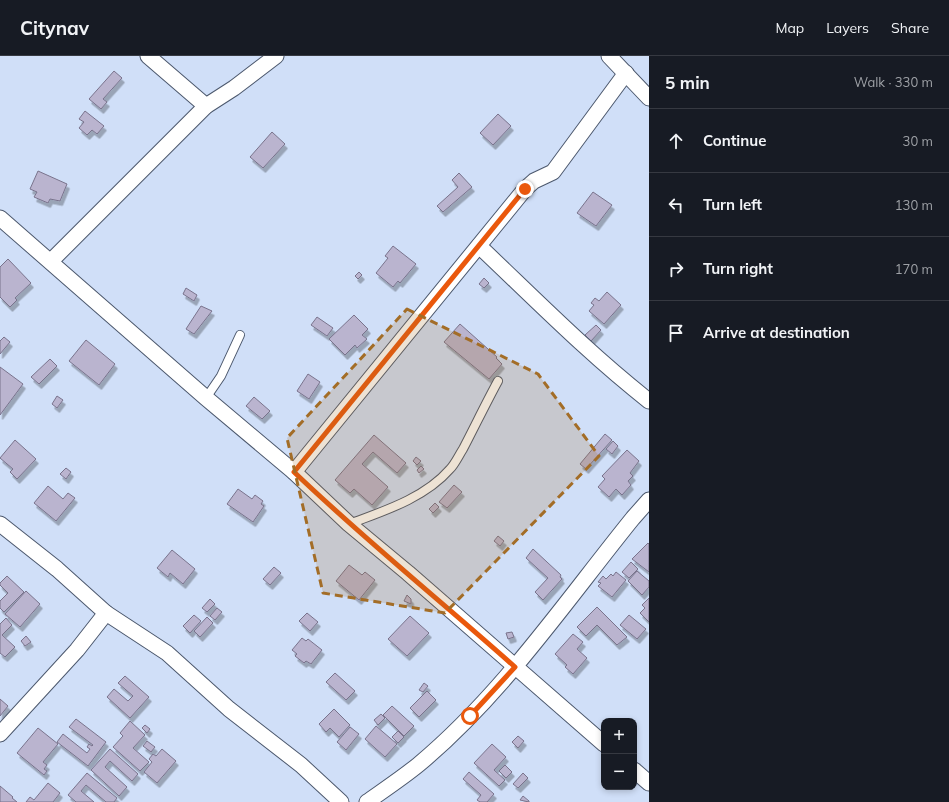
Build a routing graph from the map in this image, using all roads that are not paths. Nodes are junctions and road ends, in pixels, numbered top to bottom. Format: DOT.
graph roads {
  1 [pos="148,56"];
  2 [pos="276,56"];
  3 [pos="609,56"];
  4 [pos="626,73"];
  5 [pos="649,98"];
  6 [pos="206,106"];
  7 [pos="0,218"];
  8 [pos="479,246"];
  9 [pos="52,261"];
  10 [pos="240,335"];
  11 [pos="498,381"];
  12 [pos="206,398"];
  13 [pos="649,401"];
  14 [pos="294,472"];
  15 [pos="649,500"];
  16 [pos="0,524"];
  17 [pos="349,524"];
  18 [pos="106,613"];
  19 [pos="515,667"];
  20 [pos="0,734"];
  21 [pos="601,741"];
  22 [pos="637,773"];
  23 [pos="649,783"];
  24 [pos="341,802"];
  25 [pos="367,802"];
  1 -- 6 [label="street"];
  2 -- 6 [label="street"];
  3 -- 4 [label="street"];
  4 -- 5 [label="street"];
  4 -- 8 [label="street"];
  6 -- 9 [label="street"];
  7 -- 9 [label="street"];
  8 -- 13 [label="street"];
  8 -- 14 [label="street"];
  9 -- 12 [label="street"];
  10 -- 12 [label="lane"];
  11 -- 17 [label="lane"];
  12 -- 14 [label="street"];
  14 -- 17 [label="street"];
  15 -- 19 [label="street"];
  16 -- 18 [label="street"];
  17 -- 19 [label="street"];
  18 -- 20 [label="street"];
  18 -- 24 [label="street"];
  19 -- 21 [label="street"];
  19 -- 25 [label="street"];
  22 -- 23 [label="street"];
}
